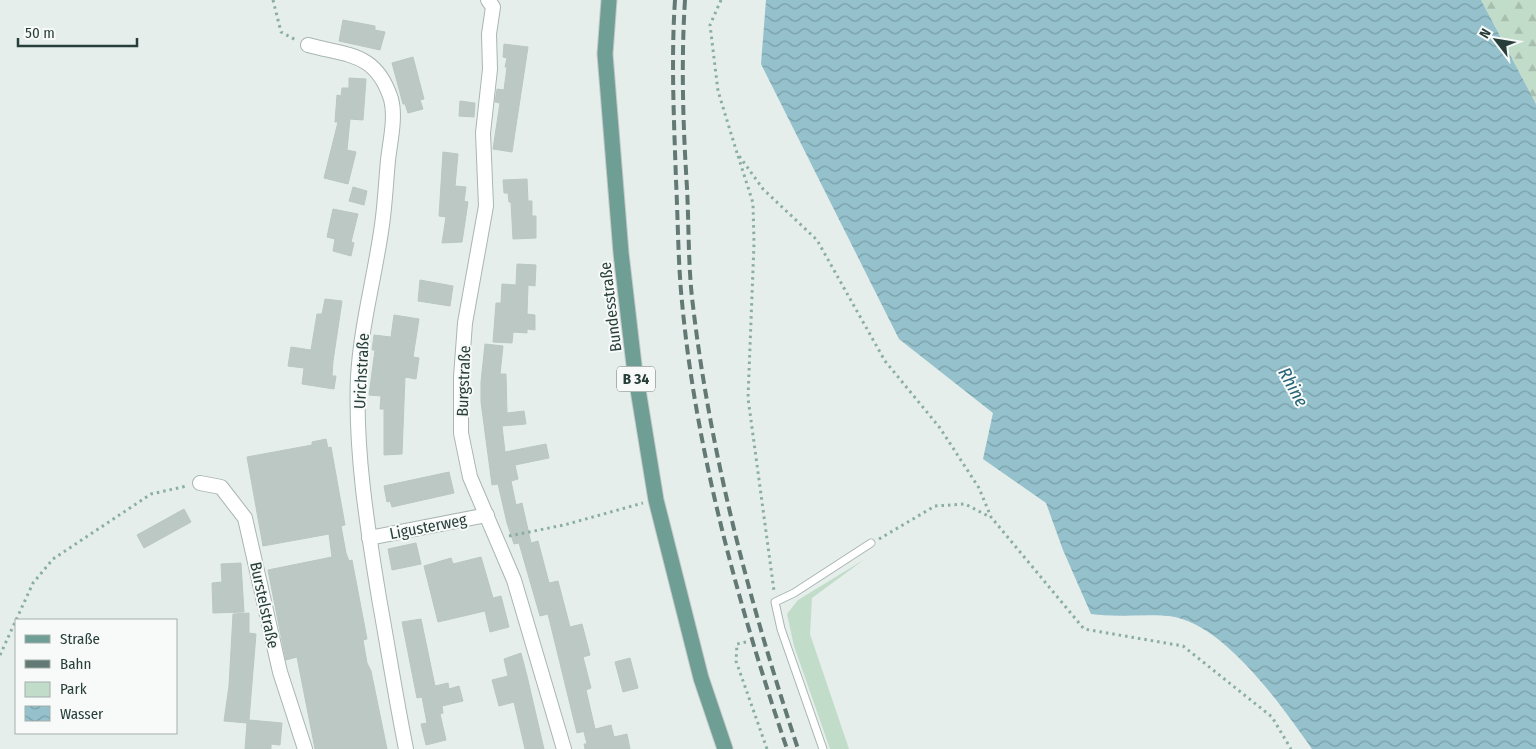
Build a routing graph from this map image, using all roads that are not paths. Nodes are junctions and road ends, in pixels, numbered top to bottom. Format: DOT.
graph roads {
  1 [pos="488,0"];
  2 [pos="609,0"];
  3 [pos="308,46"];
  4 [pos="200,483"];
  5 [pos="486,515"];
  6 [pos="369,538"];
  7 [pos="871,544"];
  8 [pos="305,749"];
  9 [pos="406,749"];
  10 [pos="564,749"];
  11 [pos="725,749"];
  12 [pos="823,749"];
  1 -- 5 [label="street, Burgstraße"];
  2 -- 11 [label="main road, Bundesstraße / B 34"];
  3 -- 6 [label="street, Urichstraße"];
  4 -- 8 [label="street, Burstelstraße"];
  5 -- 6 [label="street, Ligusterweg"];
  5 -- 10 [label="street, Burgstraße"];
  6 -- 9 [label="street, Urichstraße"];
  7 -- 12 [label="lane"];
}
